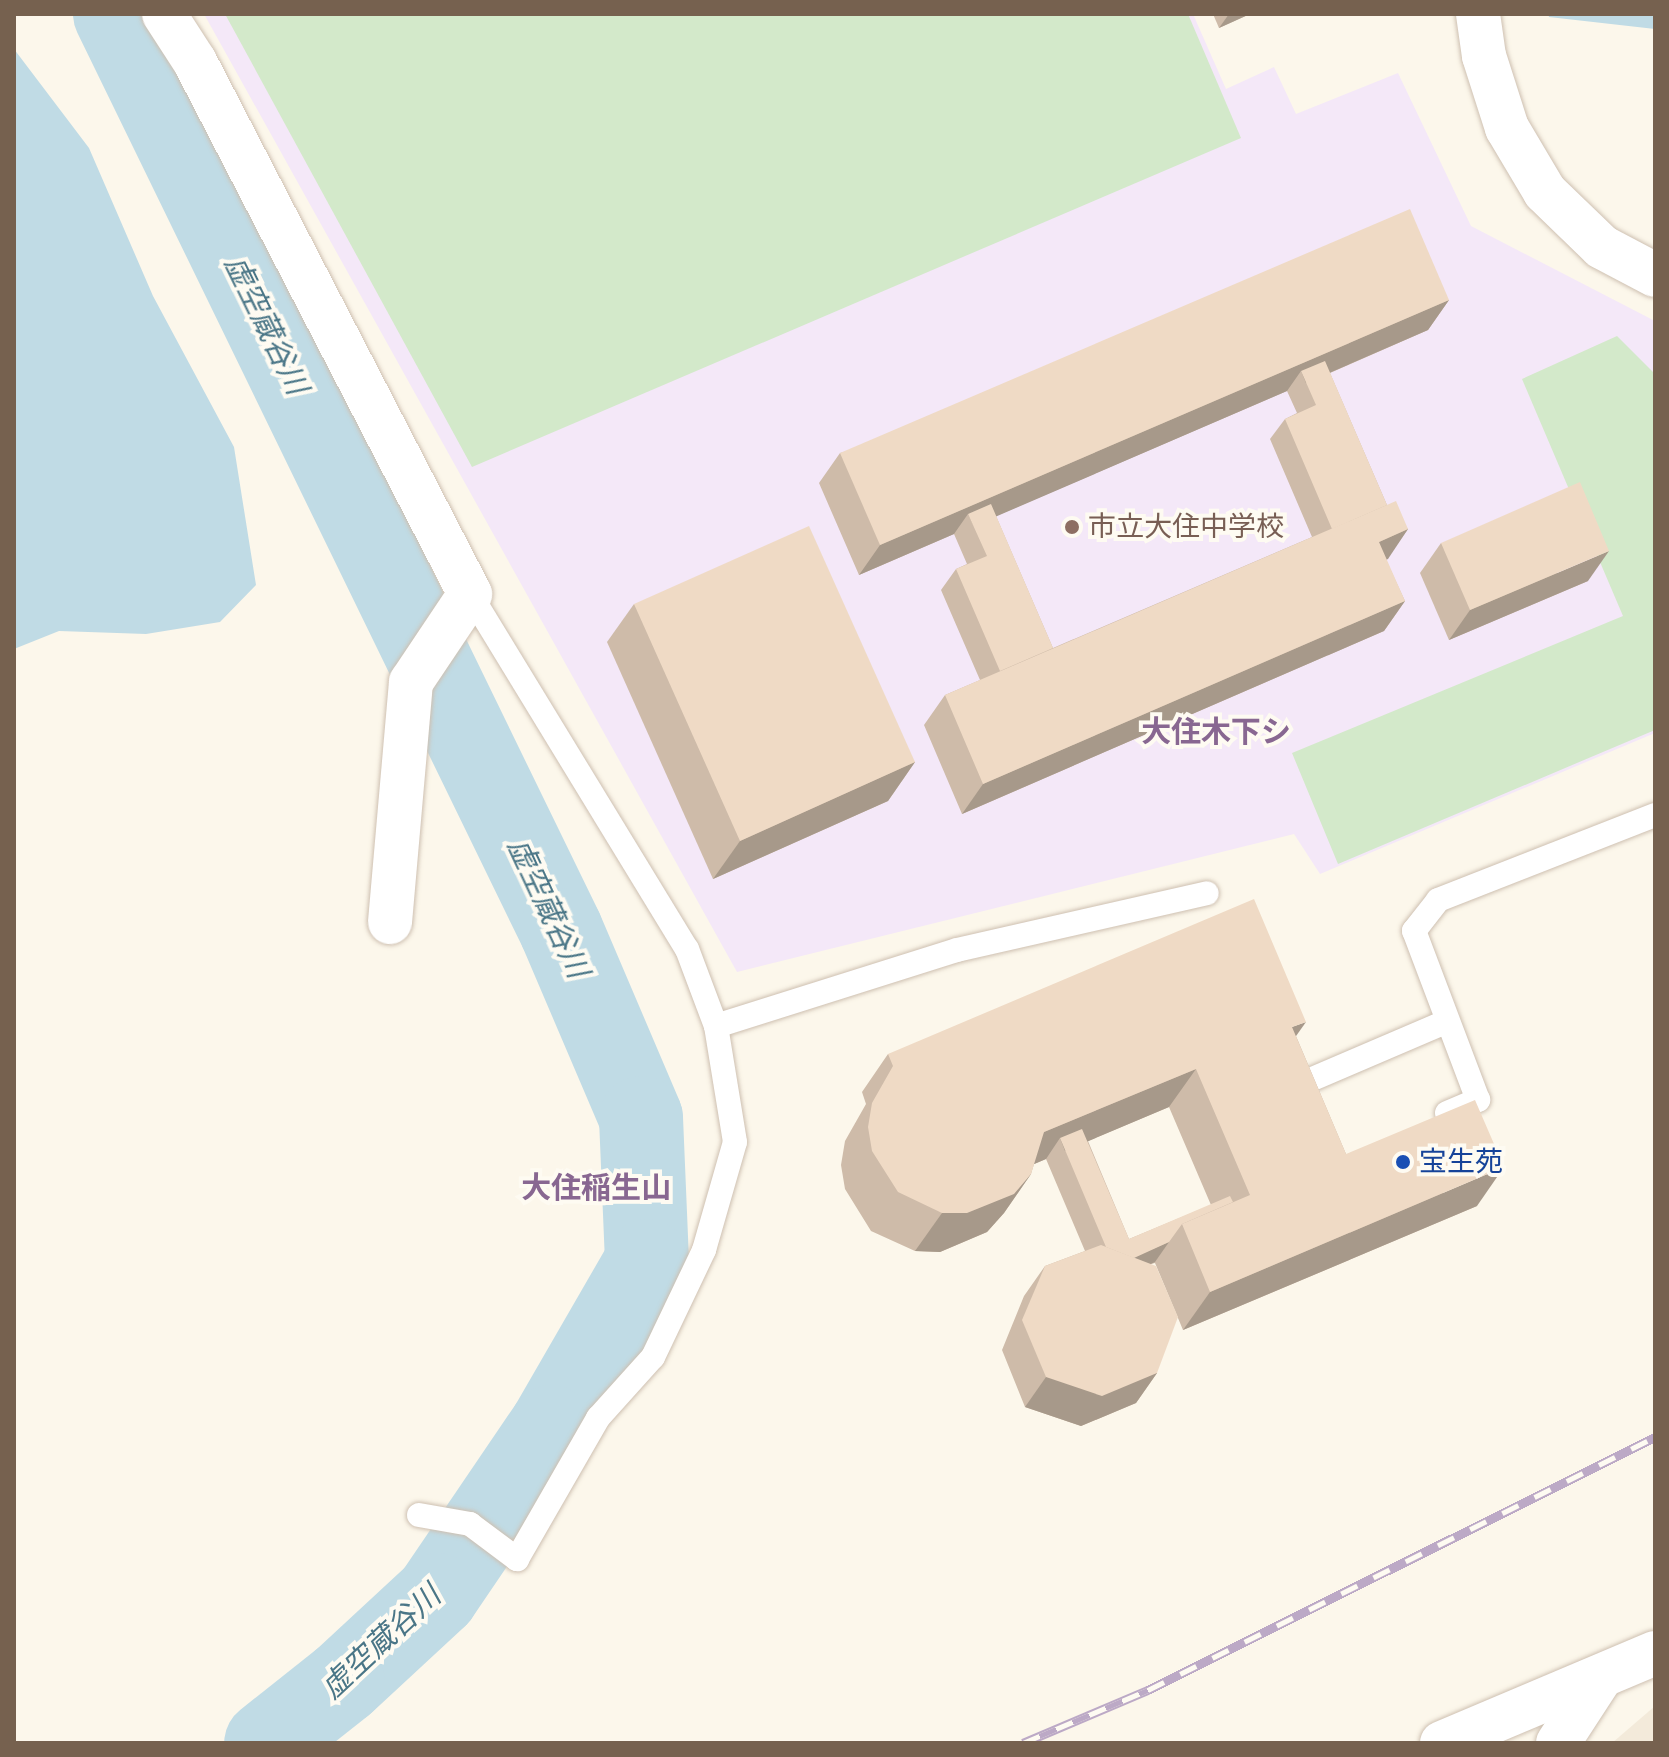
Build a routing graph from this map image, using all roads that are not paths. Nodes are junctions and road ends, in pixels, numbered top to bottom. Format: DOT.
graph roads {
  1 [pos="164,14"];
  2 [pos="1478,14"];
  3 [pos="1655,275"];
  4 [pos="470,594"];
  5 [pos="1655,815"];
  6 [pos="1207,893"];
  7 [pos="390,922"];
  8 [pos="1445,1022"];
  9 [pos="716,1026"];
  10 [pos="1290,1117"];
  11 [pos="1421,1124"];
  12 [pos="419,1515"];
  13 [pos="1655,1653"];
  14 [pos="1601,1677"];
  15 [pos="1442,1743"];
  16 [pos="1558,1743"];
  1 -- 4 [label="street"];
  2 -- 3 [label="street"];
  4 -- 7 [label="street"];
  4 -- 9 [label="lane"];
  5 -- 8 [label="lane"];
  6 -- 9 [label="lane"];
  8 -- 10 [label="lane"];
  8 -- 11 [label="lane"];
  9 -- 12 [label="lane"];
  13 -- 14 [label="street"];
  14 -- 15 [label="street"];
  14 -- 16 [label="street"];
}
